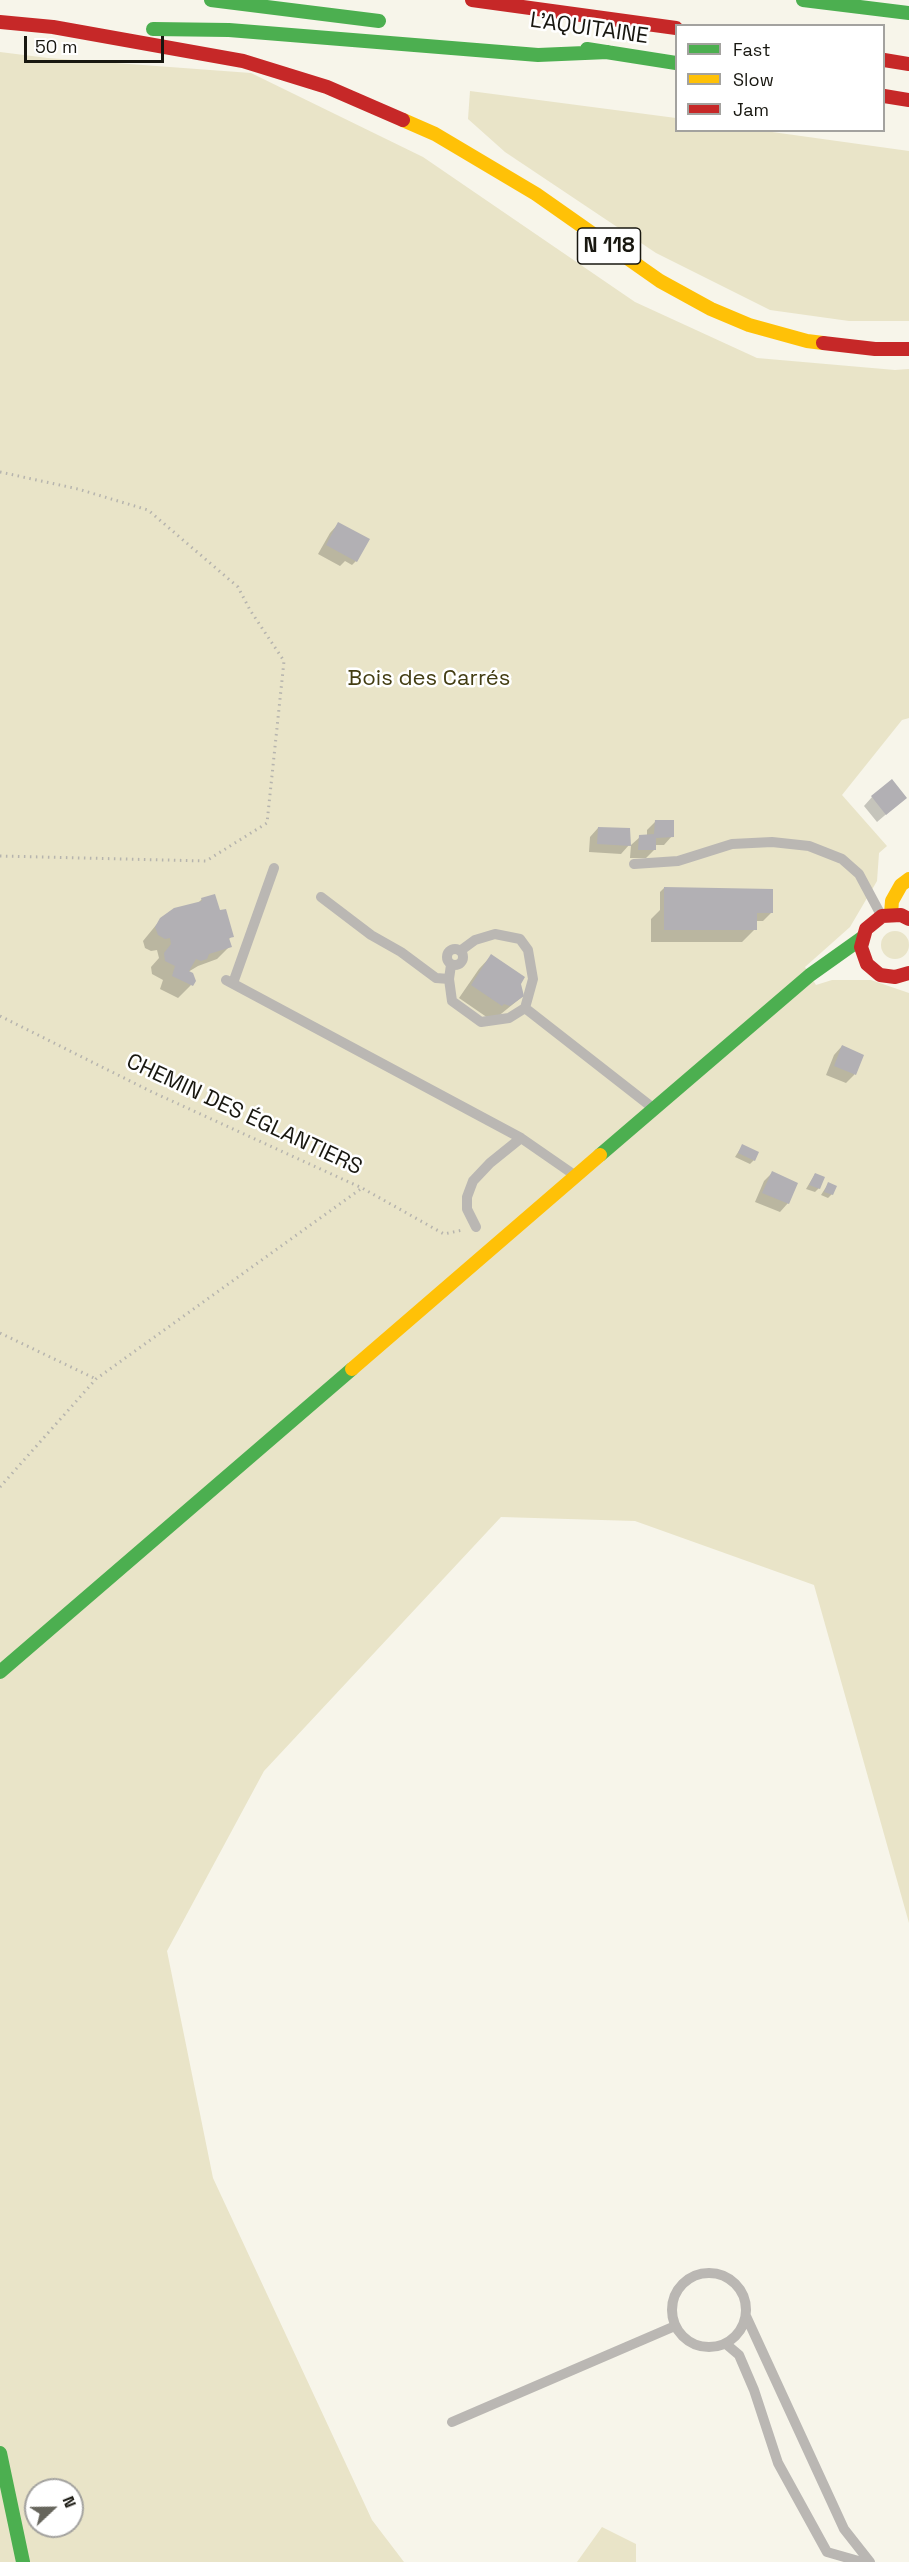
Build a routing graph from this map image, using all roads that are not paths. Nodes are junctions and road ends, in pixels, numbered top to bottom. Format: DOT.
graph roads {
  1 [pos="211,0"];
  2 [pos="472,0"];
  3 [pos="785,0"];
  4 [pos="803,0"];
  5 [pos="909,13"];
  6 [pos="0,22"];
  7 [pos="870,23"];
  8 [pos="397,24"];
  9 [pos="52,27"];
  10 [pos="675,28"];
  11 [pos="502,38"];
  12 [pos="608,52"];
  13 [pos="885,60"];
  14 [pos="675,63"];
  15 [pos="909,64"];
  16 [pos="885,96"];
  17 [pos="909,100"];
  18 [pos="909,349"];
  19 [pos="634,864"];
  20 [pos="274,868"];
  21 [pos="909,879"];
  22 [pos="321,897"];
  23 [pos="886,915"];
  24 [pos="909,919"];
  25 [pos="862,938"];
  26 [pos="873,971"];
  27 [pos="909,973"];
  28 [pos="810,975"];
  29 [pos="895,977"];
  30 [pos="449,980"];
  31 [pos="909,985"];
  32 [pos="525,1008"];
  33 [pos="654,1108"];
  34 [pos="521,1138"];
  35 [pos="576,1176"];
  36 [pos="476,1227"];
  37 [pos="0,1672"];
  38 [pos="746,2316"];
  39 [pos="675,2326"];
  40 [pos="726,2344"];
  41 [pos="452,2422"];
  42 [pos="0,2453"];
  43 [pos="24,2562"];
  44 [pos="862,2562"];
  45 [pos="870,2562"];
  1 -- 8 [label="main road"];
  2 -- 10 [label="main road, L'AQUITAINE"];
  3 -- 7 [label="main road"];
  4 -- 5 [label="main road"];
  6 -- 9 [label="main road"];
  9 -- 12 [label="main road"];
  9 -- 18 [label="main road, N 118"];
  11 -- 12 [label="main road, L'AQUITAINE"];
  12 -- 14 [label="main road, L'AQUITAINE"];
  13 -- 15 [label="main road"];
  16 -- 17 [label="main road"];
  19 -- 23 [label="lane"];
  20 -- 34 [label="lane"];
  21 -- 23 [label="main road"];
  22 -- 30 [label="lane"];
  23 -- 24 [label="main road"];
  23 -- 25 [label="main road"];
  25 -- 26 [label="main road"];
  25 -- 28 [label="main road"];
  26 -- 28 [label="main road"];
  26 -- 29 [label="main road"];
  27 -- 29 [label="main road"];
  28 -- 33 [label="main road"];
  29 -- 31 [label="main road"];
  30 -- 32 [label="lane"];
  30 -- 32 [label="lane"];
  32 -- 33 [label="lane"];
  33 -- 35 [label="main road"];
  34 -- 35 [label="lane"];
  34 -- 36 [label="lane"];
  35 -- 37 [label="main road"];
  38 -- 39 [label="lane"];
  38 -- 40 [label="lane"];
  38 -- 45 [label="lane"];
  39 -- 40 [label="lane"];
  39 -- 41 [label="lane"];
  40 -- 44 [label="lane"];
  42 -- 43 [label="main road"];
}
